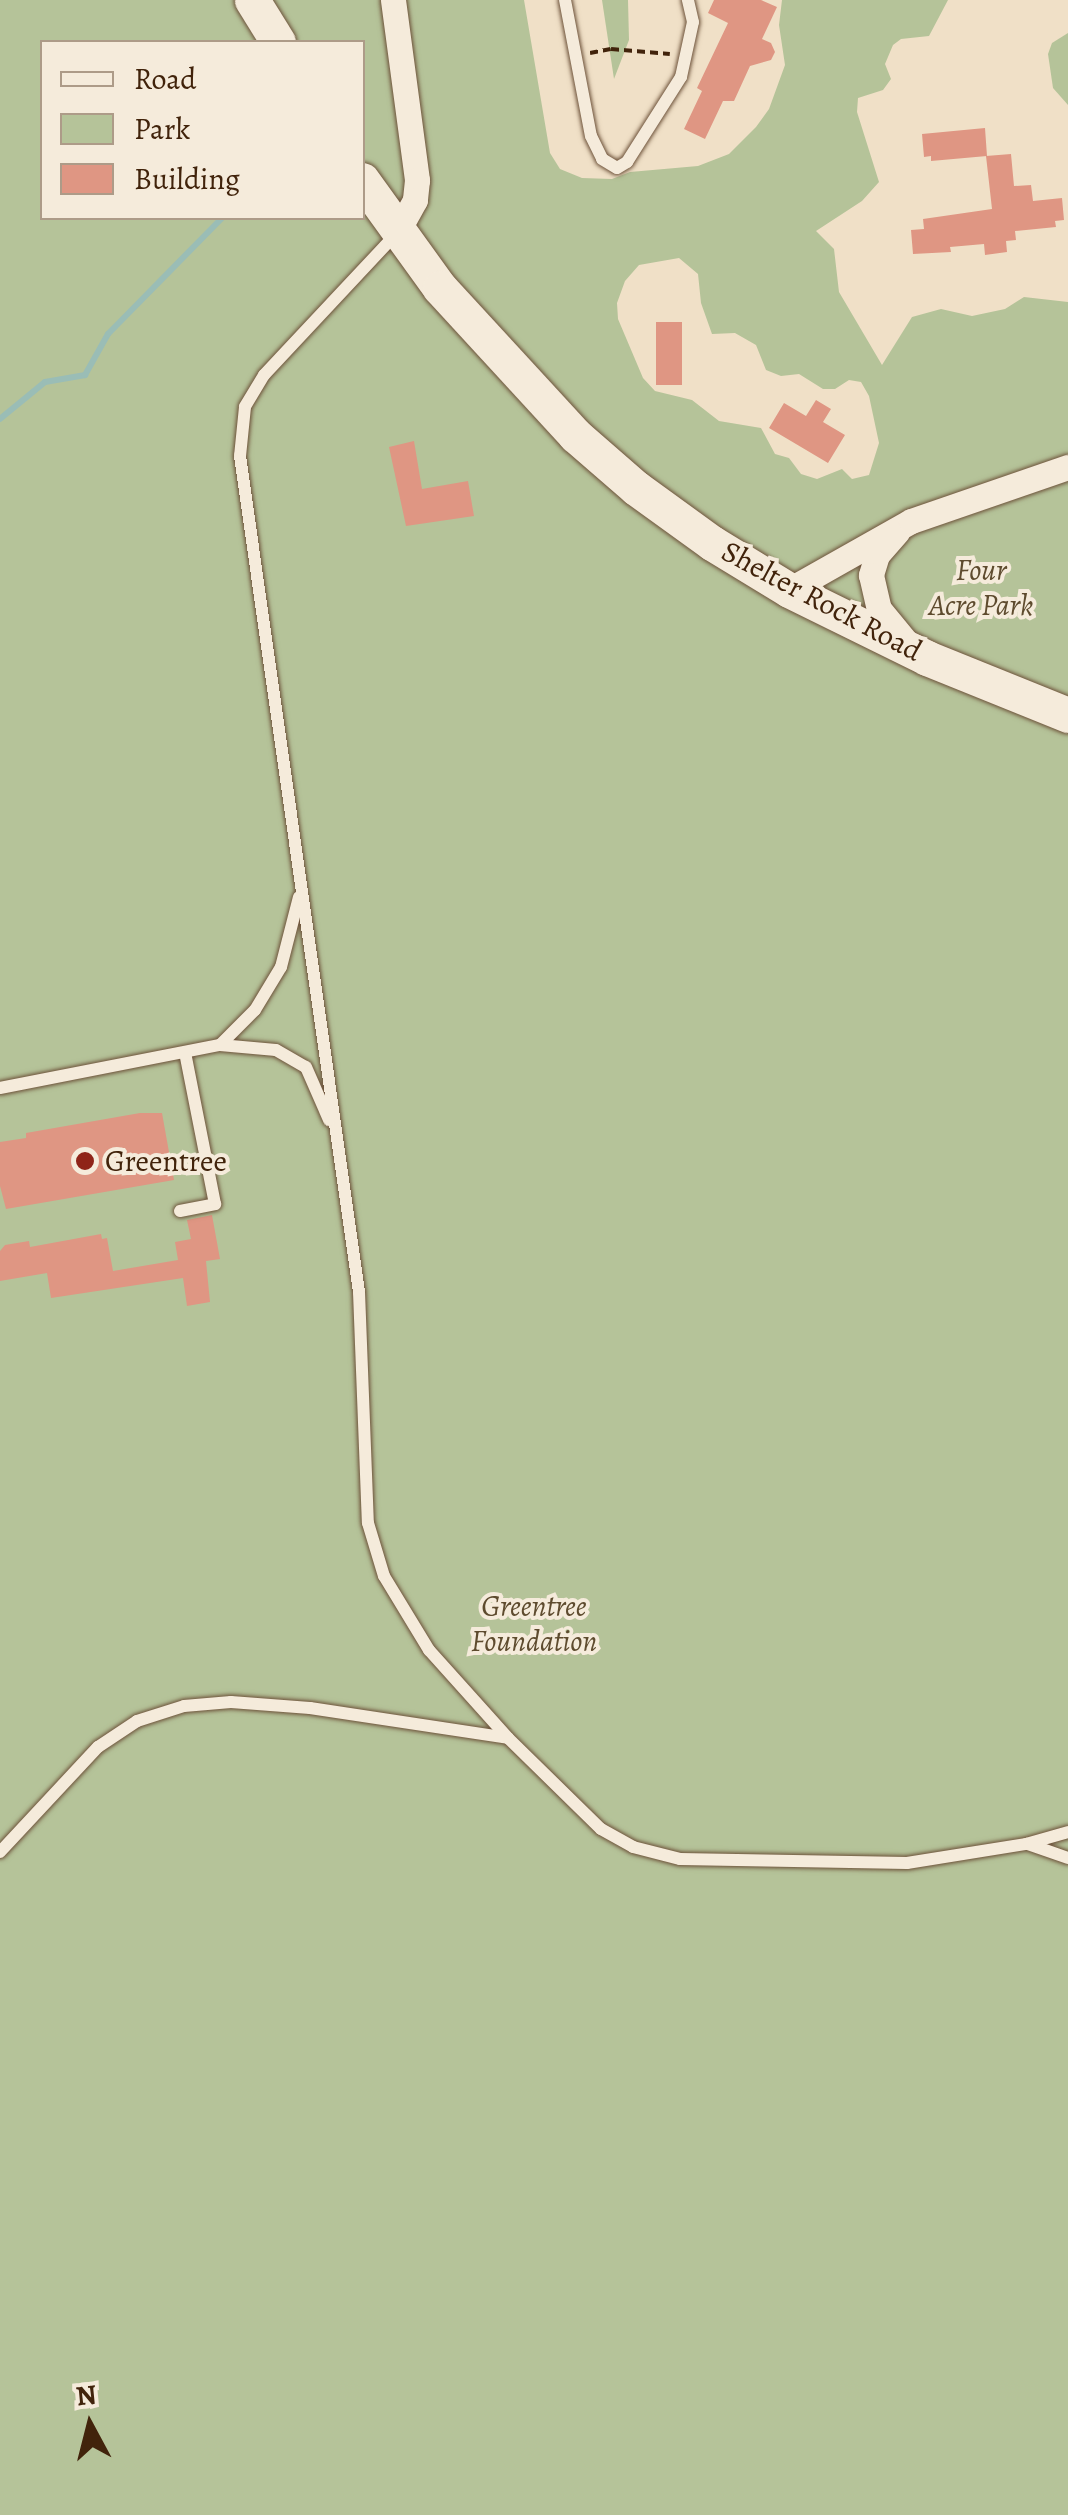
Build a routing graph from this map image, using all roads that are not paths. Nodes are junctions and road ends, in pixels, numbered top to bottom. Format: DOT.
graph roads {
  1 [pos="252,0"];
  2 [pos="393,0"];
  3 [pos="566,0"];
  4 [pos="688,0"];
  5 [pos="277,40"];
  6 [pos="365,185"];
  7 [pos="397,234"];
  8 [pos="1068,467"];
  9 [pos="911,521"];
  10 [pos="789,590"];
  11 [pos="927,658"];
  12 [pos="1068,715"];
  13 [pos="301,890"];
  14 [pos="220,1046"];
  15 [pos="185,1053"];
  16 [pos="0,1088"];
  17 [pos="336,1134"];
  18 [pos="180,1211"];
  19 [pos="508,1738"];
  20 [pos="1068,1832"];
  21 [pos="1026,1844"];
  22 [pos="0,1852"];
  23 [pos="1068,1858"];
  1 -- 5 [label="main road"];
  2 -- 7 [label="street"];
  3 -- 4 [label="lane"];
  6 -- 7 [label="main road, Shelter Rock Road"];
  7 -- 10 [label="main road, Shelter Rock Road"];
  7 -- 13 [label="lane"];
  8 -- 9 [label="street"];
  9 -- 10 [label="street"];
  9 -- 11 [label="street"];
  10 -- 11 [label="main road, Shelter Rock Road"];
  11 -- 12 [label="main road, Shelter Rock Road"];
  13 -- 14 [label="lane"];
  13 -- 17 [label="lane"];
  14 -- 15 [label="lane"];
  14 -- 17 [label="lane"];
  15 -- 16 [label="lane"];
  15 -- 18 [label="lane"];
  17 -- 19 [label="lane"];
  19 -- 21 [label="lane"];
  19 -- 22 [label="lane"];
  20 -- 21 [label="lane"];
  21 -- 23 [label="lane"];
}
